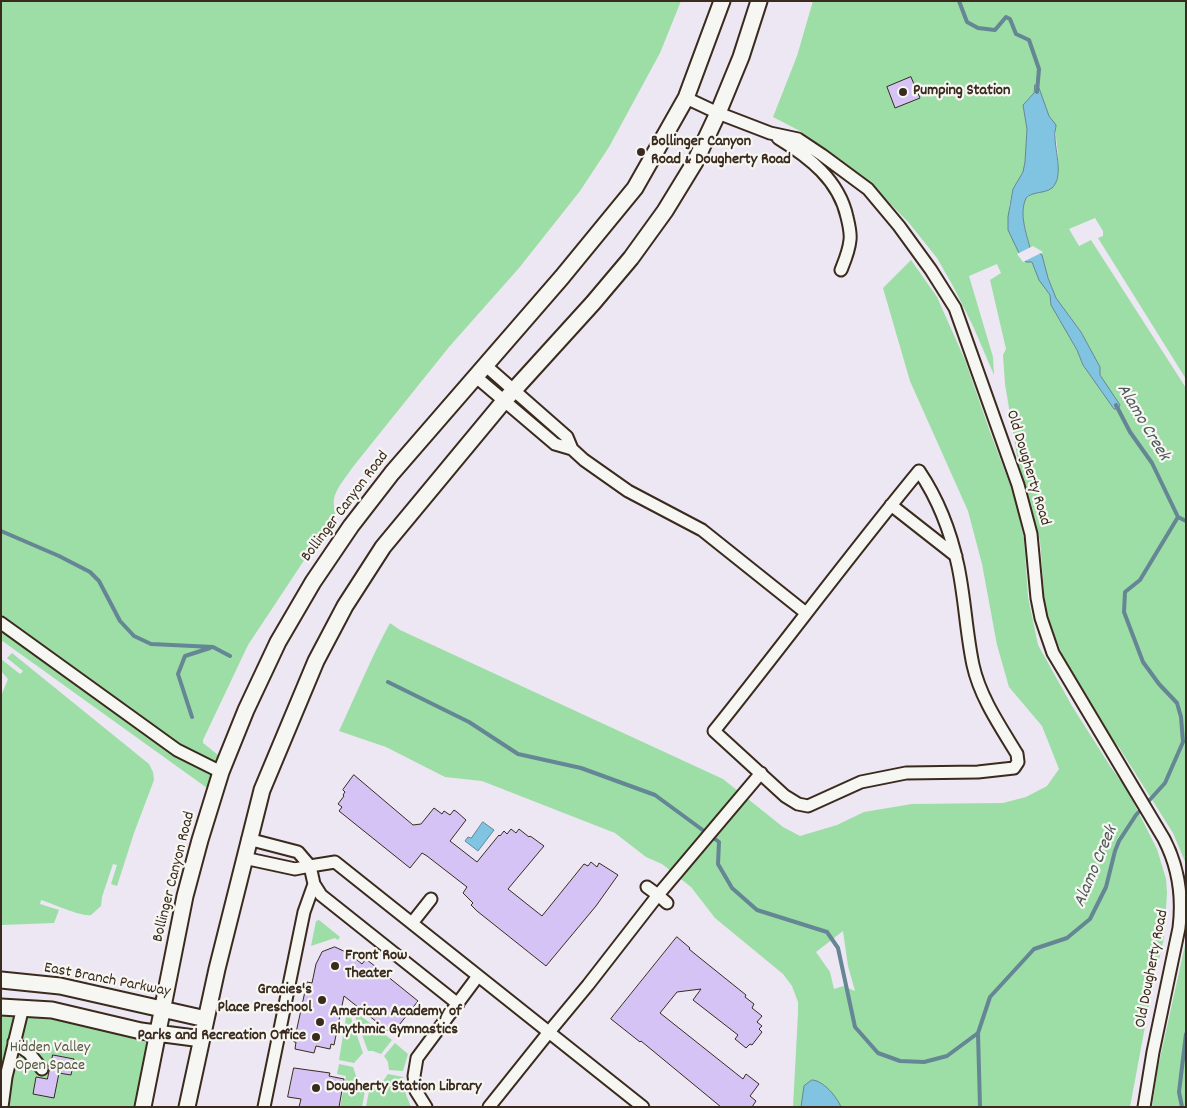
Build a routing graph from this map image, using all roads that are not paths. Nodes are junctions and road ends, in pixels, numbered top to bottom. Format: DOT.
graph roads {
  1 [pos="722,1"];
  2 [pos="759,1"];
  3 [pos="686,98"];
  4 [pos="718,113"];
  5 [pos="770,133"];
  6 [pos="841,270"];
  7 [pos="480,370"];
  8 [pos="514,389"];
  9 [pos="504,401"];
  10 [pos="572,449"];
  11 [pos="891,505"];
  12 [pos="956,556"];
  13 [pos="806,613"];
  14 [pos="1,623"];
  15 [pos="221,772"];
  16 [pos="760,772"];
  17 [pos="248,839"];
  18 [pos="244,858"];
  19 [pos="310,866"];
  20 [pos="314,884"];
  21 [pos="647,887"];
  22 [pos="658,895"];
  23 [pos="431,899"];
  24 [pos="667,903"];
  25 [pos="412,923"];
  26 [pos="478,976"];
  27 [pos="1,980"];
  28 [pos="458,1004"];
  29 [pos="1,1007"];
  30 [pos="23,1008"];
  31 [pos="163,1009"];
  32 [pos="206,1019"];
  33 [pos="549,1032"];
  34 [pos="159,1034"];
  35 [pos="202,1039"];
  36 [pos="14,1042"];
  37 [pos="42,1069"];
  38 [pos="2,1107"];
  39 [pos="144,1107"];
  40 [pos="187,1107"];
  41 [pos="264,1107"];
  42 [pos="426,1107"];
  43 [pos="489,1107"];
  44 [pos="643,1107"];
  45 [pos="1144,1107"];
  1 -- 3 [label="main road, Bollinger Canyon Road"];
  2 -- 4 [label="main road"];
  3 -- 4 [label="street, Old Dougherty Road"];
  3 -- 7 [label="main road, Bollinger Canyon Road"];
  4 -- 5 [label="street, Old Dougherty Road"];
  4 -- 8 [label="main road"];
  5 -- 6 [label="street"];
  5 -- 45 [label="street, Old Dougherty Road"];
  7 -- 8 [label="street"];
  7 -- 9 [label="street"];
  7 -- 15 [label="main road, Bollinger Canyon Road"];
  8 -- 9 [label="main road"];
  8 -- 10 [label="street"];
  9 -- 10 [label="street"];
  9 -- 17 [label="main road"];
  10 -- 13 [label="street"];
  11 -- 12 [label="street"];
  11 -- 12 [label="street"];
  11 -- 13 [label="street"];
  12 -- 16 [label="street"];
  13 -- 16 [label="street"];
  14 -- 15 [label="street"];
  15 -- 31 [label="main road, Bollinger Canyon Road"];
  16 -- 22 [label="street"];
  17 -- 18 [label="main road"];
  17 -- 19 [label="street"];
  18 -- 19 [label="street"];
  18 -- 32 [label="main road"];
  19 -- 20 [label="street"];
  19 -- 25 [label="street"];
  20 -- 28 [label="street"];
  20 -- 41 [label="street"];
  21 -- 22 [label="street"];
  22 -- 24 [label="street"];
  22 -- 33 [label="street"];
  23 -- 25 [label="street"];
  25 -- 26 [label="street"];
  26 -- 28 [label="street"];
  26 -- 33 [label="street"];
  27 -- 31 [label="main road, East Branch Parkway"];
  28 -- 42 [label="street"];
  29 -- 30 [label="main road"];
  30 -- 34 [label="main road"];
  30 -- 36 [label="street"];
  31 -- 32 [label="main road, East Branch Parkway"];
  31 -- 34 [label="main road, Bollinger Canyon Road"];
  32 -- 35 [label="main road"];
  33 -- 43 [label="street"];
  33 -- 44 [label="street"];
  34 -- 35 [label="main road"];
  34 -- 39 [label="main road, Bollinger Canyon Road"];
  35 -- 40 [label="main road"];
  36 -- 37 [label="street"];
  36 -- 38 [label="street"];
}
